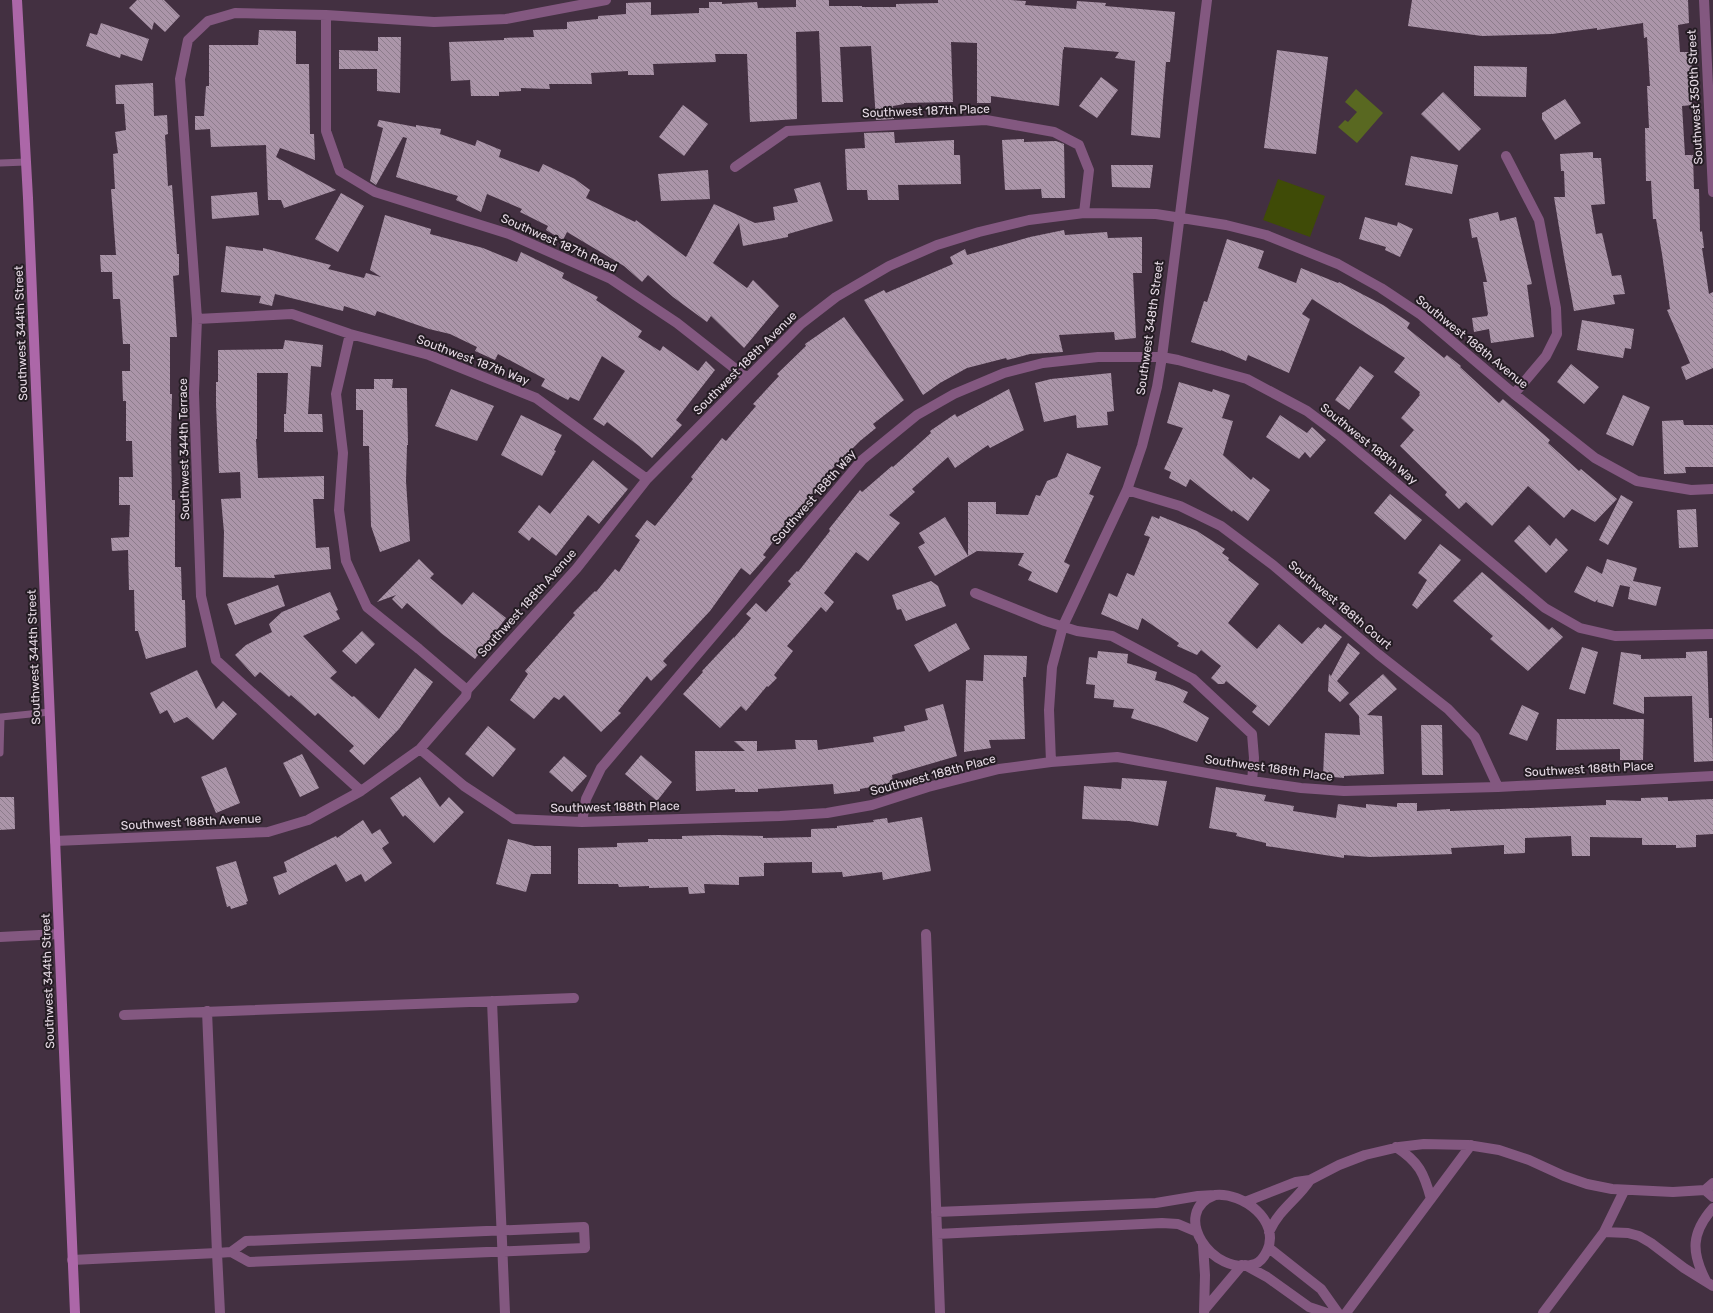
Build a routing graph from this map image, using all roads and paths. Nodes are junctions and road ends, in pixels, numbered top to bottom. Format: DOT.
graph roads {
  1 [pos="17,0"];
  2 [pos="606,0"];
  3 [pos="1207,0"];
  4 [pos="1704,0"];
  5 [pos="326,14"];
  6 [pos="1506,156"];
  7 [pos="26,162"];
  8 [pos="0,163"];
  9 [pos="735,167"];
  10 [pos="1713,192"];
  11 [pos="1084,213"];
  12 [pos="1179,217"];
  13 [pos="198,319"];
  14 [pos="350,334"];
  15 [pos="1162,357"];
  16 [pos="747,378"];
  17 [pos="1514,394"];
  18 [pos="647,479"];
  19 [pos="1713,489"];
  20 [pos="1127,490"];
  21 [pos="975,593"];
  22 [pos="1063,626"];
  23 [pos="1713,634"];
  24 [pos="467,690"];
  25 [pos="50,712"];
  26 [pos="420,749"];
  27 [pos="0,753"];
  28 [pos="1051,762"];
  29 [pos="1713,776"];
  30 [pos="1252,781"];
  31 [pos="1498,787"];
  32 [pos="362,791"];
  33 [pos="582,822"];
  34 [pos="55,841"];
  35 [pos="59,934"];
  36 [pos="926,934"];
  37 [pos="0,937"];
  38 [pos="574,998"];
  39 [pos="492,1002"];
  40 [pos="207,1011"];
  41 [pos="124,1015"];
  42 [pos="1471,1145"];
  43 [pos="1396,1147"];
  44 [pos="1310,1180"];
  45 [pos="1713,1183"];
  46 [pos="1705,1190"];
  47 [pos="1624,1191"];
  48 [pos="1215,1195"];
  49 [pos="1713,1197"];
  50 [pos="1431,1199"];
  51 [pos="1245,1202"];
  52 [pos="1713,1208"];
  53 [pos="936,1212"];
  54 [pos="502,1230"];
  55 [pos="1197,1232"];
  56 [pos="1269,1232"];
  57 [pos="1604,1232"];
  58 [pos="937,1234"];
  59 [pos="1203,1244"];
  60 [pos="1269,1248"];
  61 [pos="503,1251"];
  62 [pos="231,1252"];
  63 [pos="218,1253"];
  64 [pos="72,1260"];
  65 [pos="1243,1265"];
  66 [pos="1710,1284"];
  67 [pos="1204,1311"];
  68 [pos="75,1313"];
  69 [pos="220,1313"];
  70 [pos="505,1313"];
  71 [pos="940,1313"];
  72 [pos="1327,1313"];
  73 [pos="1338,1313"];
  74 [pos="1346,1313"];
  75 [pos="1543,1313"];
  1 -- 7 [label="main road, Southwest 344th Street"];
  2 -- 5 [label="street"];
  3 -- 12 [label="street, Southwest 348th Street"];
  4 -- 10 [label="street, Southwest 350th Street"];
  5 -- 13 [label="street, Southwest 344th Terrace"];
  5 -- 16 [label="street, Southwest 187th Road"];
  6 -- 17 [label="street"];
  7 -- 8 [label="lane"];
  7 -- 25 [label="main road, Southwest 344th Street"];
  9 -- 11 [label="street, Southwest 187th Place"];
  11 -- 12 [label="street, Southwest 188th Avenue"];
  11 -- 16 [label="street, Southwest 188th Avenue"];
  12 -- 15 [label="street, Southwest 348th Street"];
  12 -- 17 [label="street, Southwest 188th Avenue"];
  13 -- 14 [label="street, Southwest 187th Way"];
  13 -- 32 [label="street, Southwest 344th Terrace"];
  14 -- 18 [label="street, Southwest 187th Way"];
  14 -- 24 [label="street"];
  15 -- 20 [label="street, Southwest 348th Street"];
  15 -- 23 [label="street, Southwest 188th Way"];
  15 -- 33 [label="street, Southwest 188th Way"];
  16 -- 18 [label="street, Southwest 188th Avenue"];
  17 -- 19 [label="street, Southwest 188th Avenue"];
  18 -- 24 [label="street, Southwest 188th Avenue"];
  20 -- 22 [label="street, Southwest 348th Street"];
  20 -- 31 [label="street, Southwest 188th Court"];
  21 -- 22 [label="street"];
  22 -- 28 [label="street, Southwest 348th Street"];
  22 -- 30 [label="street"];
  24 -- 26 [label="street, Southwest 188th Avenue"];
  25 -- 27 [label="lane"];
  25 -- 34 [label="main road, Southwest 344th Street"];
  26 -- 32 [label="street, Southwest 188th Avenue"];
  26 -- 33 [label="street, Southwest 188th Place"];
  28 -- 30 [label="street, Southwest 188th Place"];
  28 -- 33 [label="street, Southwest 188th Place"];
  29 -- 31 [label="street, Southwest 188th Place"];
  30 -- 31 [label="street, Southwest 188th Place"];
  32 -- 34 [label="street, Southwest 188th Avenue"];
  34 -- 35 [label="main road, Southwest 344th Street"];
  35 -- 37 [label="street"];
  35 -- 64 [label="main road, Southwest 344th Street"];
  36 -- 53 [label="street"];
  38 -- 39 [label="street"];
  39 -- 40 [label="street"];
  39 -- 54 [label="street"];
  40 -- 41 [label="street"];
  40 -- 63 [label="street"];
  42 -- 43 [label="street"];
  42 -- 47 [label="street"];
  42 -- 50 [label="street"];
  43 -- 44 [label="street"];
  43 -- 50 [label="street"];
  44 -- 51 [label="street"];
  44 -- 56 [label="street"];
  45 -- 46 [label="street"];
  46 -- 47 [label="street"];
  46 -- 49 [label="street"];
  47 -- 57 [label="street"];
  48 -- 51 [label="street"];
  48 -- 53 [label="street"];
  48 -- 55 [label="street"];
  50 -- 74 [label="street"];
  51 -- 56 [label="street"];
  52 -- 66 [label="street"];
  53 -- 58 [label="street"];
  54 -- 61 [label="street"];
  54 -- 61 [label="street"];
  54 -- 62 [label="street"];
  55 -- 58 [label="street"];
  55 -- 59 [label="street"];
  56 -- 60 [label="street"];
  57 -- 66 [label="street"];
  57 -- 75 [label="street"];
  58 -- 71 [label="street"];
  59 -- 65 [label="street"];
  59 -- 67 [label="street"];
  60 -- 65 [label="street"];
  60 -- 73 [label="street"];
  61 -- 62 [label="street"];
  61 -- 70 [label="street"];
  62 -- 63 [label="street"];
  63 -- 64 [label="street"];
  63 -- 69 [label="street"];
  64 -- 68 [label="main road, Southwest 344th Street"];
  65 -- 67 [label="street"];
  65 -- 72 [label="street"];
}
